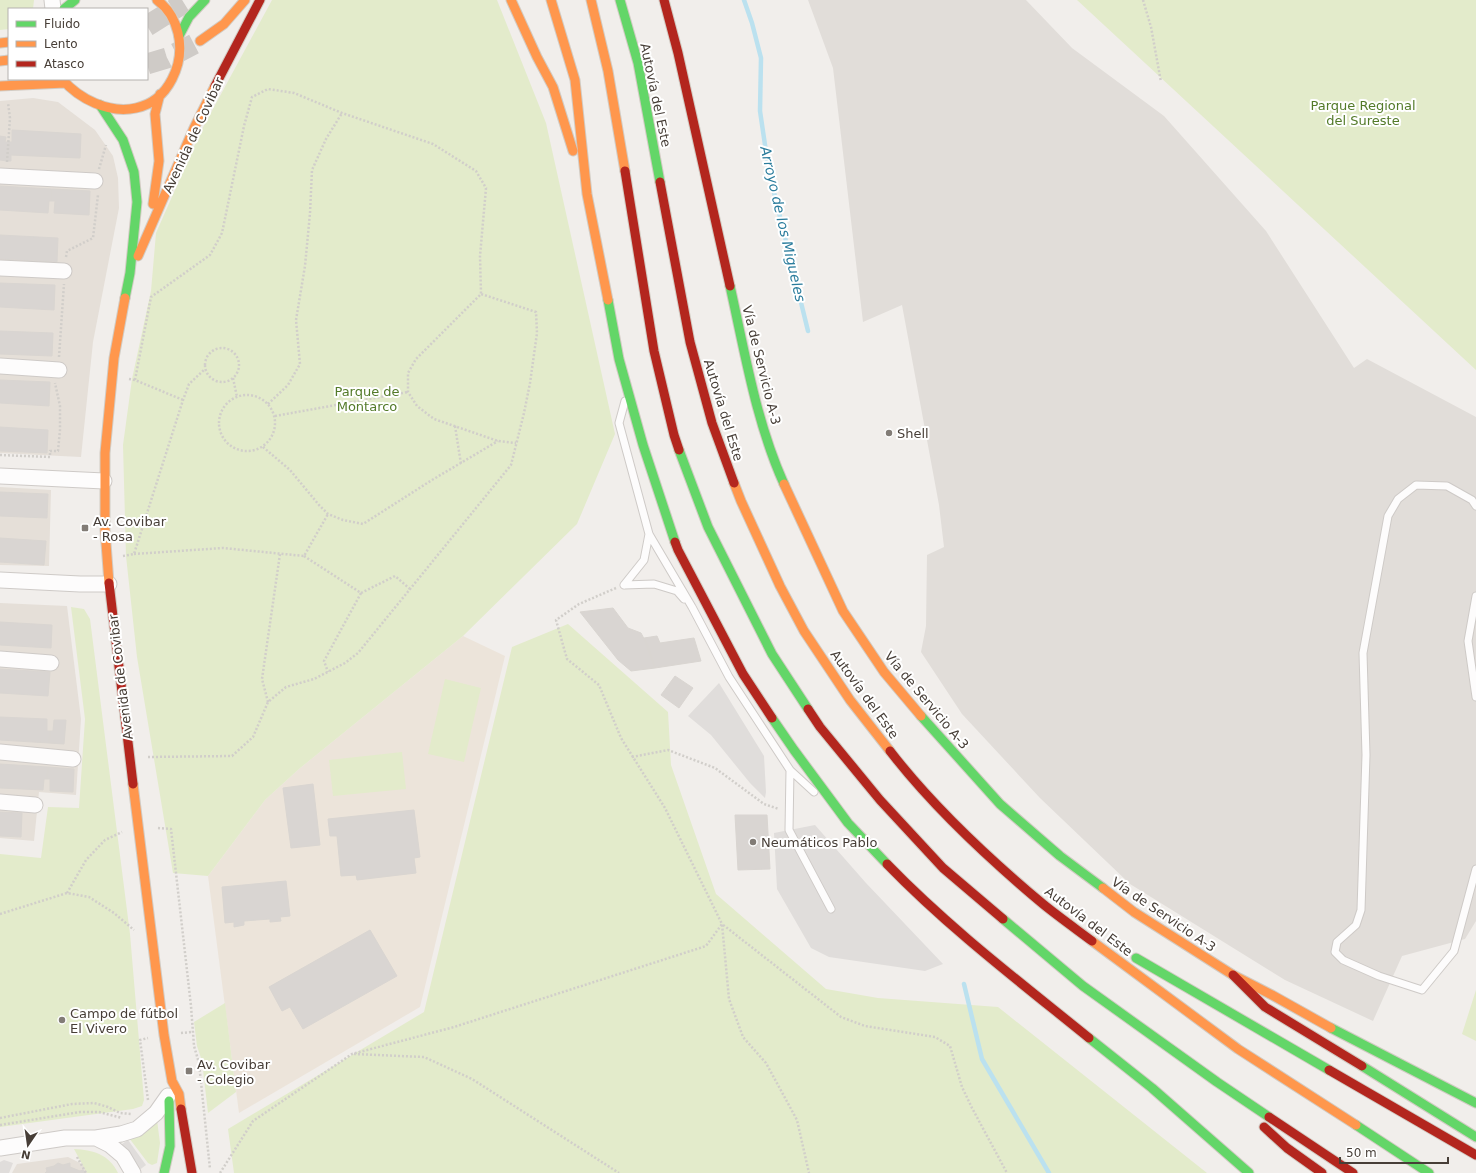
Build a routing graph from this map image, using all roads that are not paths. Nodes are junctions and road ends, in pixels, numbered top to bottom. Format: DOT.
graph roads {
  1 [pos="75,0"];
  2 [pos="157,0"];
  3 [pos="205,0"];
  4 [pos="245,0"];
  5 [pos="260,0"];
  6 [pos="511,0"];
  7 [pos="551,0"];
  8 [pos="591,0"];
  9 [pos="620,0"];
  10 [pos="664,0"];
  11 [pos="65,8"];
  12 [pos="179,36"];
  13 [pos="200,40"];
  14 [pos="63,81"];
  15 [pos="0,86"];
  16 [pos="160,94"];
  17 [pos="100,105"];
  18 [pos="3,176"];
  19 [pos="95,181"];
  20 [pos="587,194"];
  21 [pos="151,227"];
  22 [pos="0,268"];
  23 [pos="64,271"];
  24 [pos="130,273"];
  25 [pos="0,366"];
  26 [pos="59,370"];
  27 [pos="628,390"];
  28 [pos="0,476"];
  29 [pos="104,481"];
  30 [pos="1476,506"];
  31 [pos="650,534"];
  32 [pos="0,580"];
  33 [pos="109,584"];
  34 [pos="1476,596"];
  35 [pos="692,608"];
  36 [pos="0,659"];
  37 [pos="50,663"];
  38 [pos="1476,697"];
  39 [pos="0,752"];
  40 [pos="73,759"];
  41 [pos="790,770"];
  42 [pos="0,802"];
  43 [pos="35,805"];
  44 [pos="848,823"];
  45 [pos="1476,869"];
  46 [pos="1044,905"];
  47 [pos="831,909"];
  48 [pos="1111,944"];
  49 [pos="1131,955"];
  50 [pos="1233,975"];
  51 [pos="172,1081"];
  52 [pos="1217,1082"];
  53 [pos="168,1096"];
  54 [pos="1476,1103"];
  55 [pos="1476,1137"];
  56 [pos="96,1138"];
  57 [pos="0,1148"];
  58 [pos="1476,1154"];
  59 [pos="133,1173"];
  60 [pos="164,1173"];
  61 [pos="192,1173"];
  62 [pos="1249,1173"];
  63 [pos="1322,1173"];
  64 [pos="1353,1173"];
  65 [pos="1429,1173"];
  1 -- 11 [label="main road"];
  2 -- 12 [label="main road"];
  3 -- 12 [label="main road"];
  4 -- 13 [label="main road"];
  5 -- 21 [label="main road, Avenida de Covibar"];
  6 -- 20 [label="main road"];
  7 -- 20 [label="main road"];
  8 -- 52 [label="main road"];
  9 -- 46 [label="main road, Autovía del Este"];
  10 -- 50 [label="main road, Vía de Servicio A-3"];
  12 -- 16 [label="main road"];
  14 -- 15 [label="main road"];
  14 -- 17 [label="main road"];
  16 -- 17 [label="main road"];
  16 -- 21 [label="main road"];
  17 -- 24 [label="main road, Avenida de Covibar"];
  18 -- 19 [label="street"];
  20 -- 27 [label="main road"];
  21 -- 24 [label="main road, Avenida de Covibar"];
  22 -- 23 [label="street"];
  24 -- 29 [label="main road, Avenida de Covibar"];
  25 -- 26 [label="street"];
  27 -- 31 [label="lane"];
  27 -- 44 [label="main road"];
  28 -- 29 [label="street"];
  29 -- 33 [label="main road, Avenida de Covibar"];
  30 -- 45 [label="lane"];
  31 -- 35 [label="lane"];
  31 -- 35 [label="lane"];
  32 -- 33 [label="street"];
  33 -- 51 [label="main road, Avenida de Covibar"];
  34 -- 38 [label="lane"];
  35 -- 41 [label="lane"];
  36 -- 37 [label="street"];
  39 -- 40 [label="street"];
  41 -- 44 [label="lane"];
  41 -- 47 [label="lane"];
  42 -- 43 [label="street"];
  44 -- 62 [label="main road"];
  46 -- 48 [label="main road"];
  46 -- 65 [label="main road, Autovía del Este"];
  49 -- 58 [label="main road"];
  50 -- 54 [label="main road, Vía de Servicio A-3"];
  50 -- 55 [label="main road"];
  51 -- 53 [label="main road, Avenida de Covibar"];
  51 -- 61 [label="main road, Avenida de Covibar"];
  52 -- 63 [label="main road"];
  52 -- 64 [label="main road"];
  53 -- 56 [label="street, Avenida de Covibar"];
  53 -- 60 [label="main road, Avenida de Covibar"];
  56 -- 57 [label="street, Avenida de Covibar"];
  56 -- 59 [label="street"];
}
